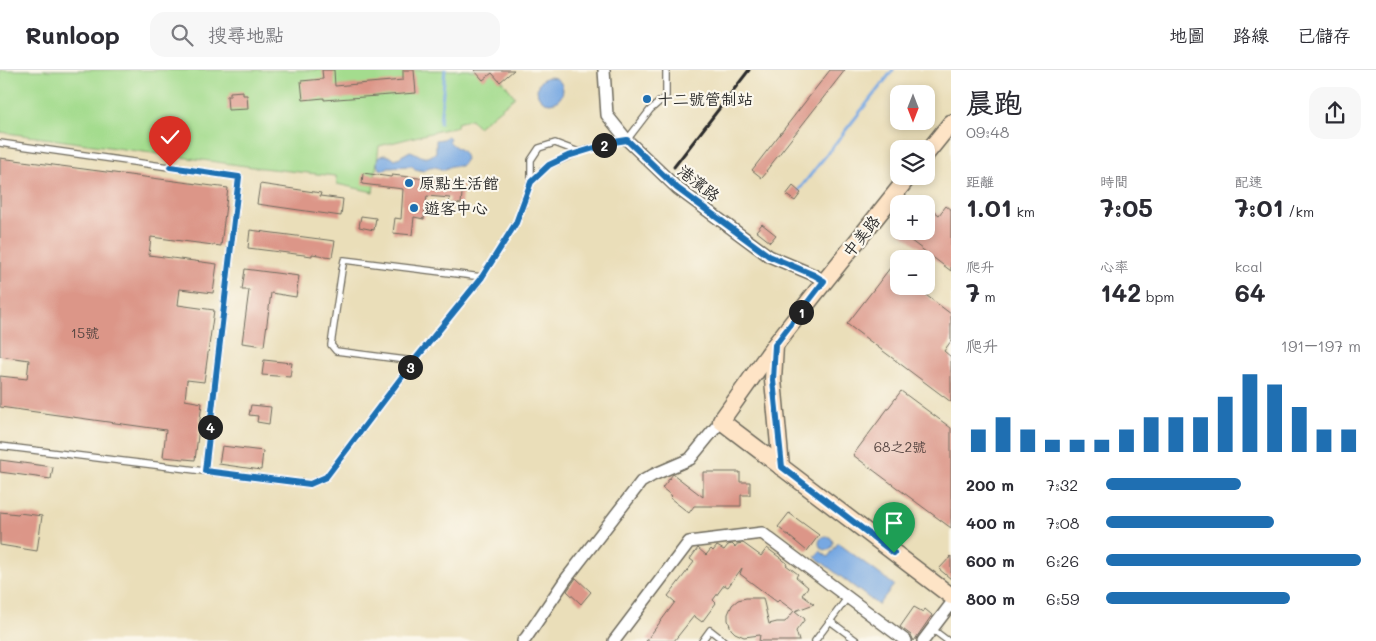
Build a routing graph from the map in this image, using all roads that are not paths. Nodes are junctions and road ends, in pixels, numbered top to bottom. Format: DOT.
graph roads {
  1 [pos="604,70"];
  2 [pos="666,70"];
  3 [pos="951,123"];
  4 [pos="627,140"];
  5 [pos="0,143"];
  6 [pos="935,143"];
  7 [pos="579,152"];
  8 [pos="531,182"];
  9 [pos="902,185"];
  10 [pos="482,277"];
  11 [pos="824,281"];
  12 [pos="775,345"];
  13 [pos="414,361"];
  14 [pos="722,421"];
  15 [pos="0,446"];
  16 [pos="782,467"];
  17 [pos="205,471"];
  18 [pos="951,596"];
  19 [pos="848,597"];
  20 [pos="951,604"];
  21 [pos="830,620"];
  22 [pos="932,629"];
  23 [pos="523,641"];
  24 [pos="614,641"];
  25 [pos="702,641"];
  26 [pos="724,641"];
  27 [pos="815,641"];
  28 [pos="858,641"];
  29 [pos="906,641"];
  30 [pos="923,641"];
  31 [pos="948,641"];
  1 -- 4 [label="street, 港濱路"];
  2 -- 4 [label="lane"];
  3 -- 6 [label="main road"];
  4 -- 7 [label="lane"];
  4 -- 11 [label="street, 港濱路"];
  5 -- 17 [label="lane"];
  7 -- 8 [label="lane"];
  7 -- 8 [label="lane"];
  8 -- 10 [label="lane"];
  9 -- 11 [label="main road, 中美路"];
  10 -- 13 [label="lane"];
  10 -- 13 [label="lane"];
  11 -- 12 [label="main road, 中美路"];
  12 -- 14 [label="main road, 中美路"];
  12 -- 16 [label="main road"];
  13 -- 17 [label="lane"];
  14 -- 16 [label="main road"];
  14 -- 23 [label="street"];
  15 -- 17 [label="lane"];
  16 -- 18 [label="main road"];
  19 -- 21 [label="lane"];
  19 -- 24 [label="street"];
  19 -- 29 [label="street"];
  20 -- 22 [label="street"];
  21 -- 27 [label="lane"];
  21 -- 28 [label="lane"];
  22 -- 30 [label="street"];
  22 -- 31 [label="lane"];
  25 -- 26 [label="lane"];
}
